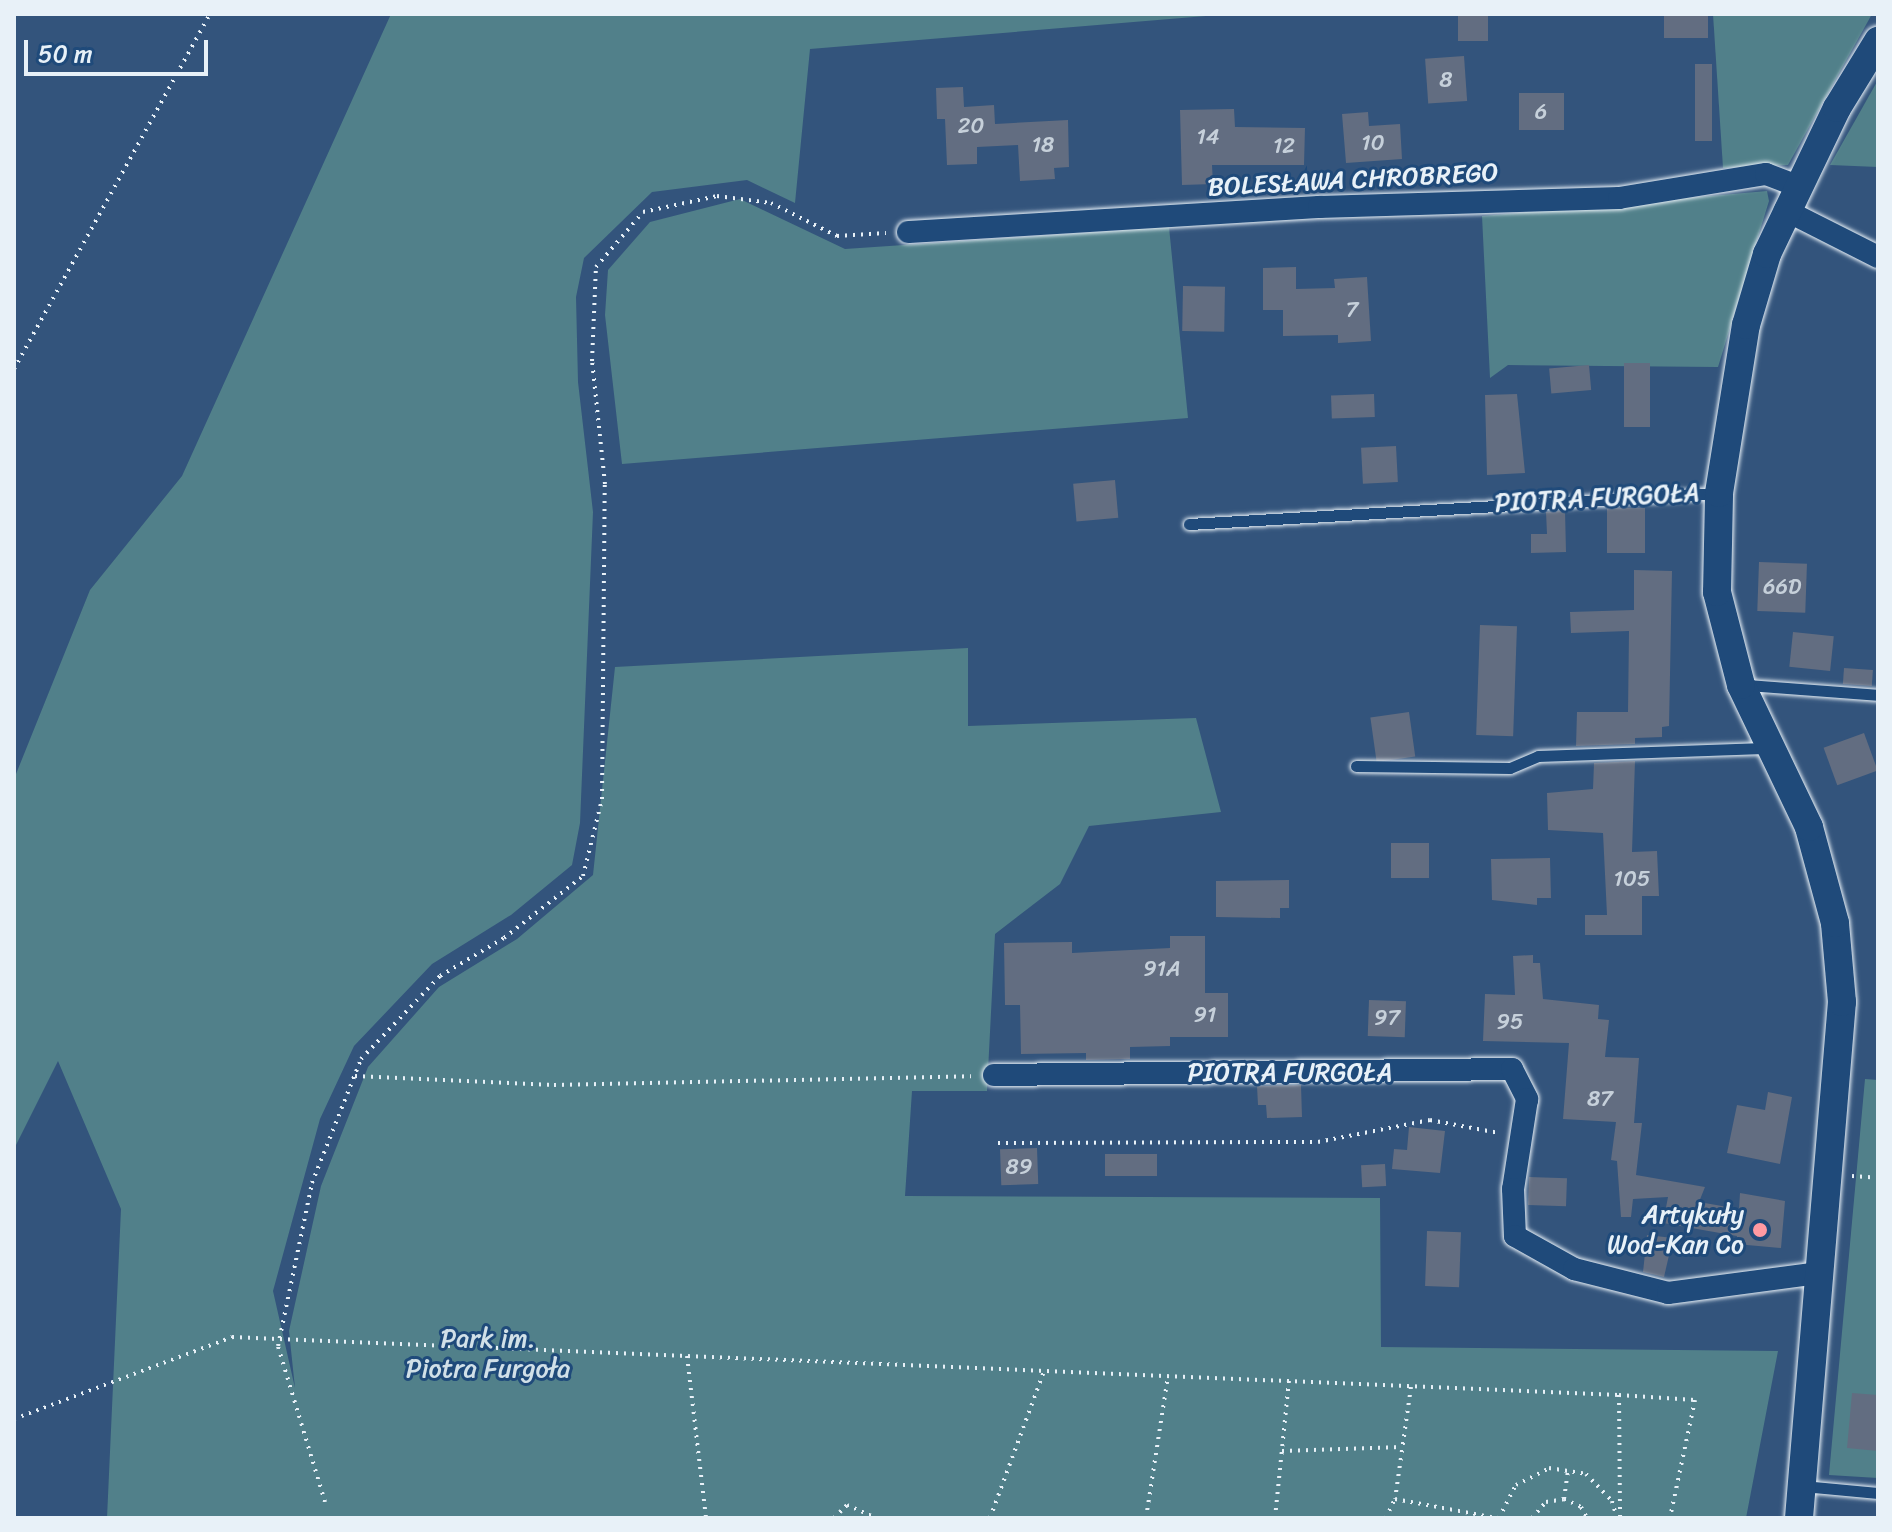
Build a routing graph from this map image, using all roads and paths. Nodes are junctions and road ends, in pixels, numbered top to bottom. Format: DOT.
graph roads {
  1 [pos="210,14"];
  2 [pos="1878,41"];
  3 [pos="1791,198"];
  4 [pos="908,232"];
  5 [pos="1878,257"];
  6 [pos="14,369"];
  7 [pos="1719,493"];
  8 [pos="1189,524"];
  9 [pos="1741,685"];
  10 [pos="1878,695"];
  11 [pos="1772,748"];
  12 [pos="1356,766"];
  13 [pos="994,1075"];
  14 [pos="355,1076"];
  15 [pos="1521,1140"];
  16 [pos="998,1143"];
  17 [pos="1818,1273"];
  18 [pos="279,1339"];
  19 [pos="687,1356"];
  20 [pos="1044,1371"];
  21 [pos="1168,1376"];
  22 [pos="1289,1381"];
  23 [pos="1411,1386"];
  24 [pos="1619,1395"];
  25 [pos="14,1419"];
  26 [pos="1402,1447"];
  27 [pos="1282,1451"];
  28 [pos="1568,1469"];
  29 [pos="1802,1486"];
  30 [pos="1878,1493"];
  31 [pos="1395,1499"];
  32 [pos="1564,1499"];
  33 [pos="325,1502"];
  34 [pos="706,1518"];
  35 [pos="834,1518"];
  36 [pos="876,1518"];
  37 [pos="990,1518"];
  38 [pos="1146,1518"];
  39 [pos="1275,1518"];
  40 [pos="1386,1518"];
  41 [pos="1498,1518"];
  42 [pos="1532,1518"];
  43 [pos="1587,1518"];
  44 [pos="1618,1518"];
  45 [pos="1670,1518"];
  46 [pos="1799,1518"];
  1 -- 6 [label="path"];
  2 -- 3 [label="street, PIOTRA FURGOŁA"];
  3 -- 4 [label="street, BOLESŁAWA CHROBREGO"];
  3 -- 5 [label="street, BOLESŁAWA CHROBREGO"];
  3 -- 7 [label="street, PIOTRA FURGOŁA"];
  4 -- 14 [label="path"];
  7 -- 8 [label="lane, PIOTRA FURGOŁA"];
  7 -- 9 [label="street, PIOTRA FURGOŁA"];
  9 -- 10 [label="lane"];
  9 -- 11 [label="street, PIOTRA FURGOŁA"];
  11 -- 12 [label="lane"];
  11 -- 17 [label="street, PIOTRA FURGOŁA"];
  13 -- 14 [label="path"];
  13 -- 15 [label="street, PIOTRA FURGOŁA"];
  14 -- 18 [label="path"];
  15 -- 16 [label="path, PIOTRA FURGOŁA"];
  15 -- 17 [label="street, PIOTRA FURGOŁA"];
  17 -- 29 [label="street, PIOTRA FURGOŁA"];
  18 -- 19 [label="path"];
  18 -- 25 [label="path"];
  18 -- 33 [label="path"];
  19 -- 20 [label="path"];
  19 -- 34 [label="path"];
  20 -- 21 [label="path"];
  20 -- 37 [label="path"];
  21 -- 22 [label="path"];
  21 -- 38 [label="path"];
  22 -- 23 [label="path"];
  22 -- 27 [label="path"];
  23 -- 24 [label="path"];
  23 -- 26 [label="path"];
  24 -- 44 [label="path"];
  24 -- 45 [label="path"];
  26 -- 27 [label="path"];
  26 -- 31 [label="path"];
  27 -- 39 [label="path"];
  28 -- 32 [label="path"];
  28 -- 41 [label="path"];
  28 -- 44 [label="path"];
  29 -- 30 [label="lane"];
  29 -- 46 [label="street, PIOTRA FURGOŁA"];
  31 -- 40 [label="path"];
  31 -- 41 [label="path"];
  32 -- 42 [label="path"];
  32 -- 43 [label="path"];
  35 -- 36 [label="path"];
}
